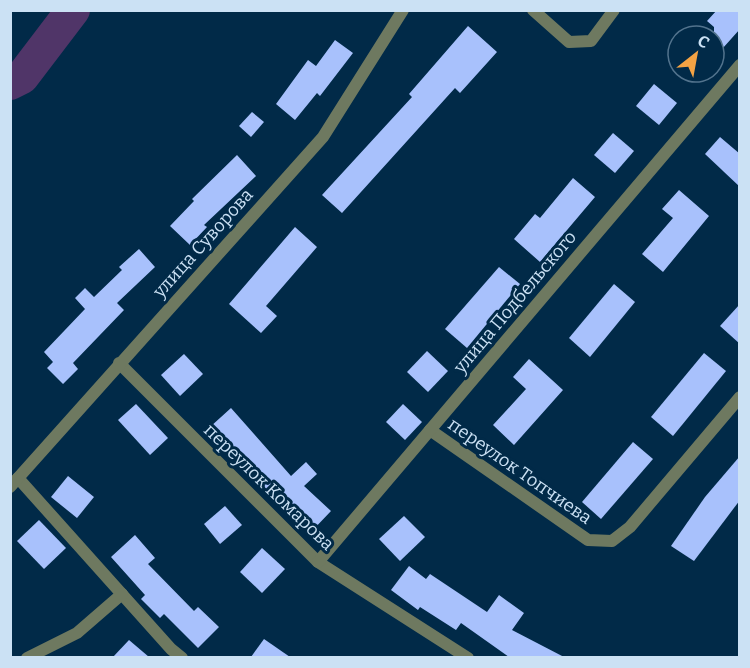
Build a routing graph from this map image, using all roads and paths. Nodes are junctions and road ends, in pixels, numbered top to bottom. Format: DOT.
graph roads {
  1 [pos="403,10"];
  2 [pos="533,10"];
  3 [pos="614,10"];
  4 [pos="740,65"];
  5 [pos="119,363"];
  6 [pos="740,397"];
  7 [pos="429,430"];
  8 [pos="14,482"];
  9 [pos="318,562"];
  10 [pos="122,594"];
  11 [pos="27,657"];
  12 [pos="182,657"];
  13 [pos="468,657"];
  1 -- 5 [label="street, улица Суворова"];
  2 -- 3 [label="street"];
  4 -- 7 [label="street, улица Подбельского"];
  5 -- 8 [label="street, улица Суворова"];
  5 -- 9 [label="street, переулок Комарова"];
  6 -- 7 [label="street, переулок Топчиева"];
  7 -- 9 [label="street, улица Подбельского"];
  8 -- 10 [label="street"];
  9 -- 13 [label="street, переулок Комарова"];
  10 -- 11 [label="street"];
  10 -- 12 [label="street"];
}
